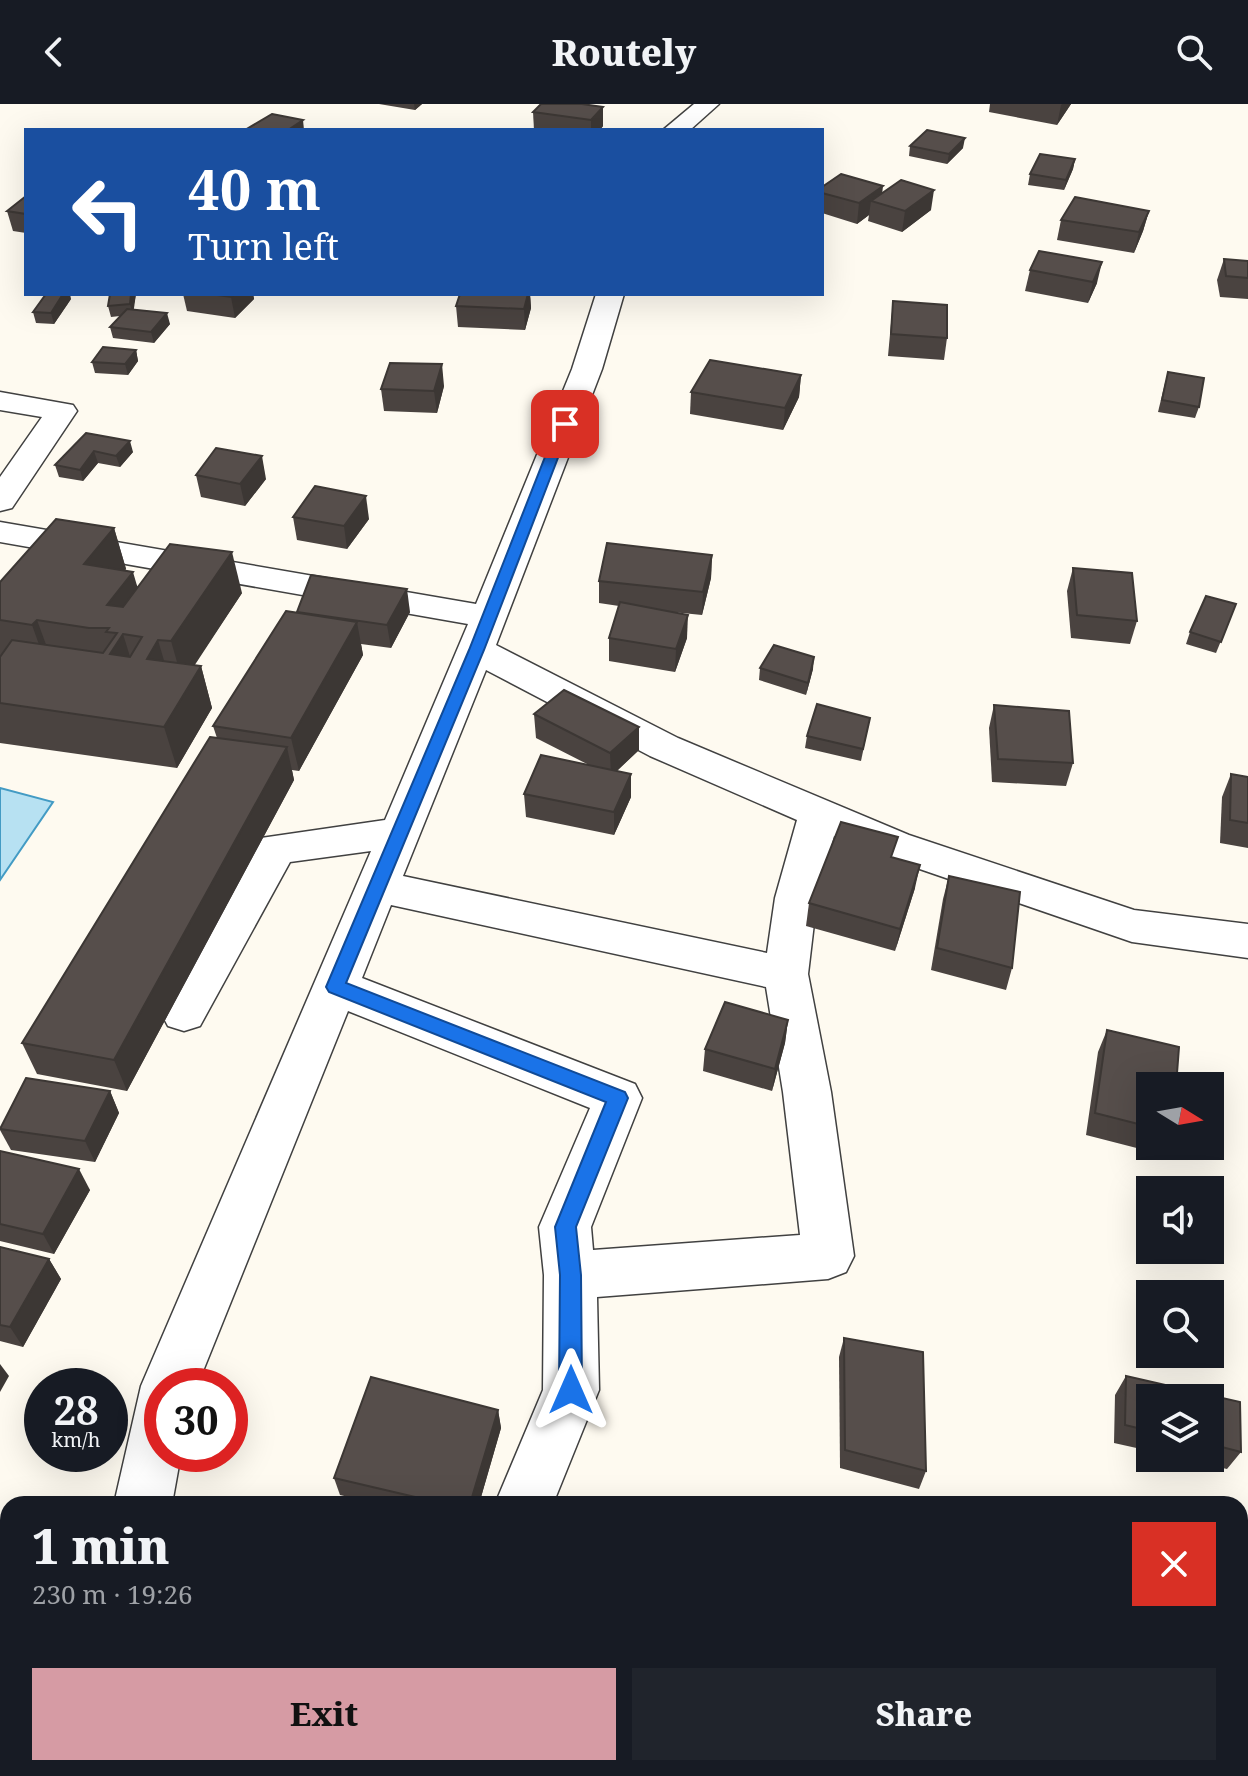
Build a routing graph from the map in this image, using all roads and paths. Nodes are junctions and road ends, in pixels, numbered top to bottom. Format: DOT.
graph roads {
  1 [pos="708,104"];
  2 [pos="678,128"];
  3 [pos="609,296"];
  4 [pos="0,401"];
  5 [pos="0,501"];
  6 [pos="0,532"];
  7 [pos="482,634"];
  8 [pos="819,813"];
  9 [pos="401,832"];
  10 [pos="378,886"];
  11 [pos="1248,941"];
  12 [pos="786,974"];
  13 [pos="336,987"];
  14 [pos="184,1013"];
  15 [pos="570,1275"];
  16 [pos="177,1368"];
  17 [pos="149,1472"];
  18 [pos="145,1496"];
  19 [pos="527,1496"];
  1 -- 2 [label="street"];
  3 -- 7 [label="street"];
  4 -- 5 [label="street"];
  6 -- 7 [label="street"];
  7 -- 8 [label="street"];
  7 -- 9 [label="street"];
  8 -- 11 [label="street"];
  8 -- 12 [label="street"];
  9 -- 10 [label="street"];
  9 -- 14 [label="street"];
  10 -- 12 [label="street"];
  10 -- 13 [label="street"];
  12 -- 15 [label="street"];
  13 -- 15 [label="street"];
  13 -- 16 [label="street"];
  15 -- 19 [label="street"];
  17 -- 18 [label="street"];
}
